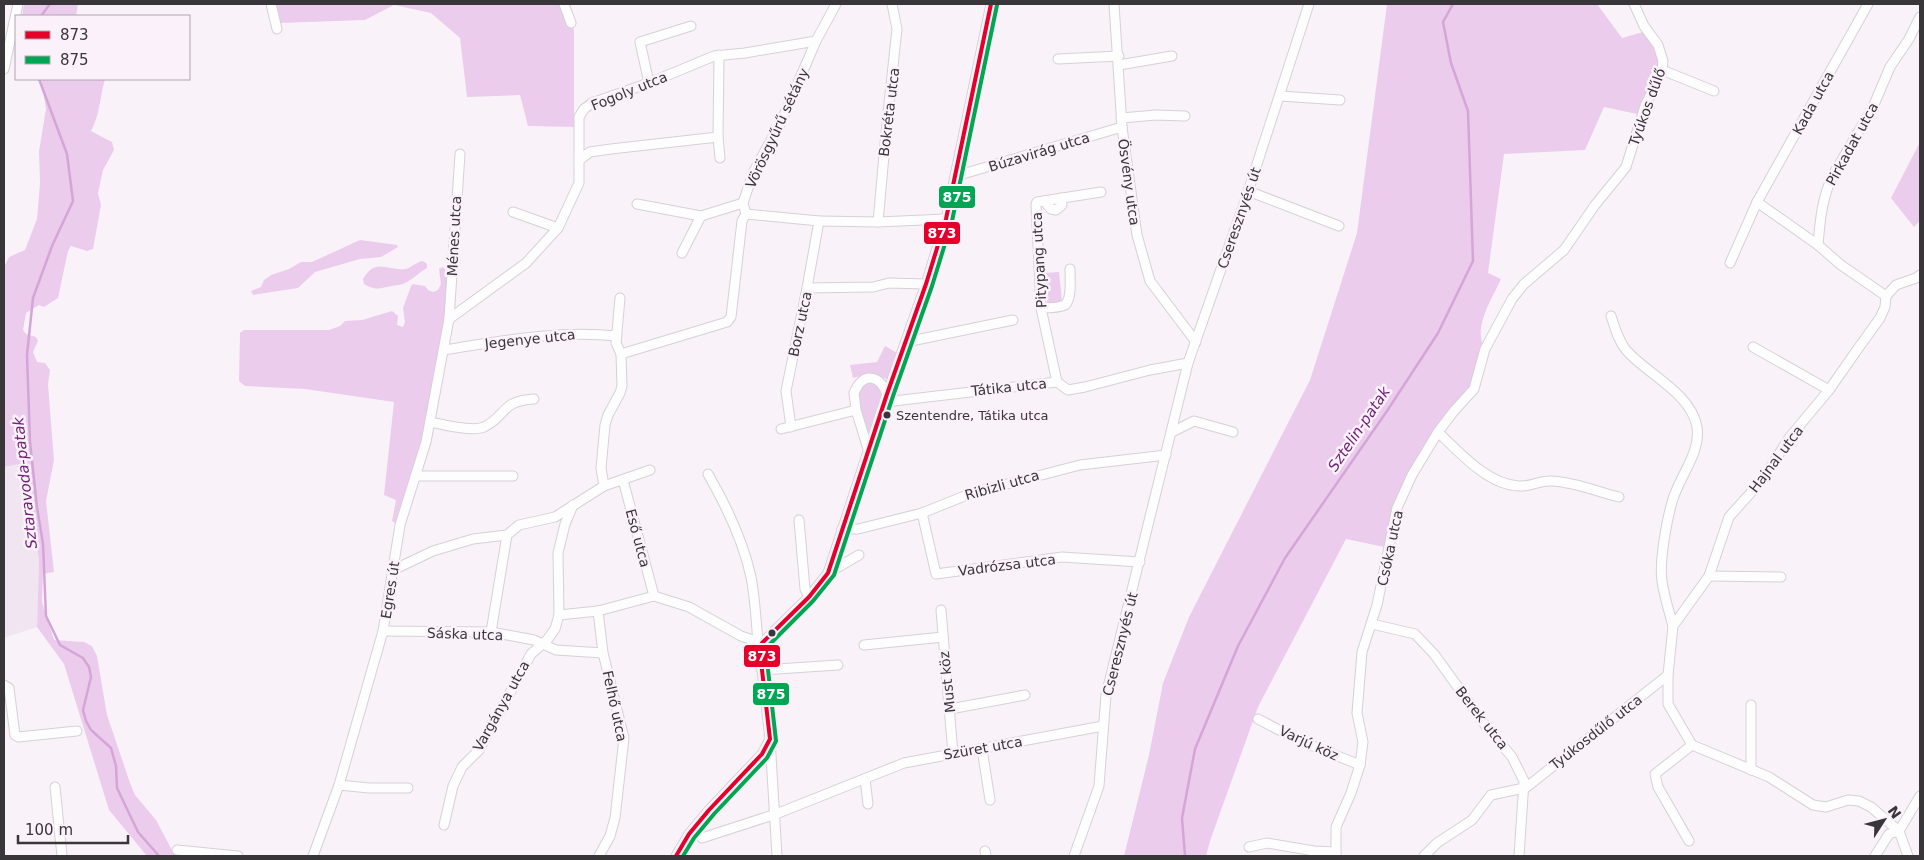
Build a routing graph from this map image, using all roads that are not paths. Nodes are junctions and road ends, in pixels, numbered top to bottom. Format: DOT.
graph roads {
  1 [pos="271,4"];
  2 [pos="564,4"];
  3 [pos="836,4"];
  4 [pos="892,4"];
  5 [pos="991,4"];
  6 [pos="1114,4"];
  7 [pos="1309,4"];
  8 [pos="1634,4"];
  9 [pos="1868,4"];
  10 [pos="1920,17"];
  11 [pos="15,18"];
  12 [pos="571,23"];
  13 [pos="691,26"];
  14 [pos="276,29"];
  15 [pos="816,41"];
  16 [pos="719,55"];
  17 [pos="1172,56"];
  18 [pos="1058,59"];
  19 [pos="1119,60"];
  20 [pos="4,69"];
  21 [pos="1662,70"];
  22 [pos="650,83"];
  23 [pos="1714,91"];
  24 [pos="1280,96"];
  25 [pos="1340,100"];
  26 [pos="1185,116"];
  27 [pos="1121,122"];
  28 [pos="718,137"];
  29 [pos="460,154"];
  30 [pos="720,158"];
  31 [pos="579,160"];
  32 [pos="956,176"];
  33 [pos="1248,191"];
  34 [pos="1101,192"];
  35 [pos="1757,202"];
  36 [pos="636,204"];
  37 [pos="743,204"];
  38 [pos="1595,205"];
  39 [pos="512,212"];
  40 [pos="746,214"];
  41 [pos="701,216"];
  42 [pos="946,219"];
  43 [pos="819,221"];
  44 [pos="878,222"];
  45 [pos="1339,226"];
  46 [pos="558,228"];
  47 [pos="1818,245"];
  48 [pos="682,253"];
  49 [pos="1730,264"];
  50 [pos="1070,269"];
  51 [pos="1919,280"];
  52 [pos="926,284"];
  53 [pos="807,288"];
  54 [pos="1886,296"];
  55 [pos="620,298"];
  56 [pos="1041,308"];
  57 [pos="1611,316"];
  58 [pos="449,319"];
  59 [pos="1013,320"];
  60 [pos="617,336"];
  61 [pos="906,342"];
  62 [pos="1196,342"];
  63 [pos="1753,347"];
  64 [pos="444,350"];
  65 [pos="622,354"];
  66 [pos="1188,363"];
  67 [pos="1057,382"];
  68 [pos="1829,390"];
  69 [pos="886,398"];
  70 [pos="534,399"];
  71 [pos="856,410"];
  72 [pos="430,422"];
  73 [pos="791,427"];
  74 [pos="781,429"];
  75 [pos="1172,432"];
  76 [pos="1233,432"];
  77 [pos="1438,432"];
  78 [pos="869,449"];
  79 [pos="1166,455"];
  80 [pos="650,470"];
  81 [pos="708,474"];
  82 [pos="415,476"];
  83 [pos="513,476"];
  84 [pos="623,480"];
  85 [pos="604,486"];
  86 [pos="1619,497"];
  87 [pos="573,505"];
  88 [pos="922,513"];
  89 [pos="799,520"];
  90 [pos="842,529"];
  91 [pos="507,535"];
  92 [pos="859,555"];
  93 [pos="1140,562"];
  94 [pos="393,570"];
  95 [pos="828,573"];
  96 [pos="1708,576"];
  97 [pos="1780,577"];
  98 [pos="654,596"];
  99 [pos="809,597"];
  100 [pos="941,610"];
  101 [pos="598,611"];
  102 [pos="559,615"];
  103 [pos="1372,624"];
  104 [pos="1673,626"];
  105 [pos="383,631"];
  106 [pos="491,632"];
  107 [pos="943,637"];
  108 [pos="760,643"];
  109 [pos="543,645"];
  110 [pos="864,645"];
  111 [pos="604,653"];
  112 [pos="838,665"];
  113 [pos="762,670"];
  114 [pos="1668,675"];
  115 [pos="4,685"];
  116 [pos="1025,695"];
  117 [pos="1751,705"];
  118 [pos="950,709"];
  119 [pos="1258,719"];
  120 [pos="1102,726"];
  121 [pos="77,731"];
  122 [pos="770,739"];
  123 [pos="1692,745"];
  124 [pos="982,749"];
  125 [pos="953,754"];
  126 [pos="1360,765"];
  127 [pos="1751,770"];
  128 [pos="865,779"];
  129 [pos="339,785"];
  130 [pos="56,787"];
  131 [pos="408,788"];
  132 [pos="1523,789"];
  133 [pos="1920,796"];
  134 [pos="990,800"];
  135 [pos="868,804"];
  136 [pos="776,814"];
  137 [pos="444,825"];
  138 [pos="1899,831"];
  139 [pos="702,838"];
  140 [pos="1689,841"];
  141 [pos="1249,847"];
  142 [pos="176,850"];
  143 [pos="1336,854"];
  144 [pos="62,856"];
  145 [pos="238,856"];
  146 [pos="313,856"];
  147 [pos="599,856"];
  148 [pos="676,856"];
  149 [pos="777,856"];
  150 [pos="1074,856"];
  151 [pos="1424,856"];
  152 [pos="1519,856"];
  153 [pos="1875,856"];
  154 [pos="1908,856"];
  1 -- 14 [label="street"];
  2 -- 12 [label="street"];
  3 -- 15 [label="street, Vörösgyűrű sétány"];
  4 -- 44 [label="street, Bokréta utca"];
  5 -- 32 [label="street"];
  6 -- 19 [label="street, Ösvény utca"];
  7 -- 24 [label="street, Cseresznyés út"];
  8 -- 21 [label="street, Tyúkos dűlő"];
  9 -- 35 [label="street, Kada utca"];
  10 -- 47 [label="street, Pirkadat utca"];
  11 -- 20 [label="street"];
  13 -- 22 [label="street"];
  15 -- 16 [label="street, Fogoly utca"];
  15 -- 37 [label="street, Vörösgyűrű sétány"];
  16 -- 22 [label="street, Fogoly utca"];
  16 -- 28 [label="street"];
  17 -- 19 [label="street"];
  18 -- 19 [label="street"];
  19 -- 27 [label="street, Ösvény utca"];
  21 -- 23 [label="street"];
  21 -- 38 [label="street, Tyúkos dűlő"];
  22 -- 31 [label="street, Fogoly utca"];
  24 -- 25 [label="street"];
  24 -- 33 [label="street, Cseresznyés út"];
  26 -- 27 [label="street, Búzavirág utca"];
  27 -- 32 [label="street, Búzavirág utca"];
  27 -- 62 [label="street, Ösvény utca"];
  28 -- 30 [label="street"];
  28 -- 31 [label="street"];
  29 -- 58 [label="street, Ménes utca"];
  31 -- 46 [label="street, Fogoly utca"];
  32 -- 42 [label="street"];
  33 -- 45 [label="street"];
  33 -- 62 [label="street, Cseresznyés út"];
  34 -- 56 [label="street, Pitypang utca"];
  35 -- 47 [label="street"];
  35 -- 49 [label="street, Kada utca"];
  36 -- 41 [label="street"];
  37 -- 40 [label="street, Vörösgyűrű sétány"];
  37 -- 41 [label="street"];
  38 -- 77 [label="street, Csóka utca"];
  39 -- 46 [label="street"];
  40 -- 43 [label="street"];
  40 -- 65 [label="street"];
  41 -- 48 [label="street"];
  42 -- 44 [label="street"];
  42 -- 52 [label="street"];
  43 -- 44 [label="street"];
  43 -- 53 [label="street, Borz utca"];
  46 -- 58 [label="street, Fogoly utca"];
  47 -- 54 [label="street"];
  50 -- 56 [label="street"];
  51 -- 54 [label="street"];
  52 -- 53 [label="street"];
  52 -- 61 [label="street"];
  53 -- 73 [label="street, Borz utca"];
  54 -- 68 [label="street, Hajnal utca"];
  55 -- 60 [label="street"];
  56 -- 67 [label="street, Pitypang utca"];
  57 -- 104 [label="street"];
  58 -- 64 [label="street, Egres út"];
  59 -- 61 [label="street"];
  60 -- 64 [label="street, Jegenye utca"];
  60 -- 65 [label="street"];
  61 -- 69 [label="street"];
  62 -- 66 [label="street, Cseresznyés út"];
  63 -- 68 [label="street"];
  64 -- 72 [label="street, Egres út"];
  65 -- 85 [label="street"];
  66 -- 67 [label="street, Tátika utca"];
  66 -- 75 [label="street, Cseresznyés út"];
  67 -- 69 [label="street, Tátika utca"];
  68 -- 96 [label="street, Hajnal utca"];
  69 -- 71 [label="street"];
  69 -- 78 [label="street"];
  70 -- 72 [label="street"];
  71 -- 73 [label="street"];
  71 -- 78 [label="street"];
  72 -- 82 [label="street, Egres út"];
  73 -- 74 [label="street"];
  75 -- 76 [label="street"];
  75 -- 79 [label="street, Cseresznyés út"];
  77 -- 86 [label="street"];
  77 -- 103 [label="street, Csóka utca"];
  78 -- 90 [label="street"];
  79 -- 88 [label="street, Ribizli utca"];
  79 -- 93 [label="street, Cseresznyés út"];
  80 -- 84 [label="street"];
  81 -- 108 [label="street"];
  82 -- 83 [label="street"];
  82 -- 94 [label="street, Egres út"];
  84 -- 85 [label="street"];
  84 -- 98 [label="street, Eső utca"];
  85 -- 87 [label="street"];
  87 -- 91 [label="street"];
  87 -- 102 [label="street, Vargánya utca"];
  88 -- 90 [label="street, Ribizli utca"];
  88 -- 93 [label="street, Vadrózsa utca"];
  89 -- 99 [label="street"];
  90 -- 95 [label="street"];
  91 -- 94 [label="street"];
  91 -- 106 [label="street"];
  92 -- 95 [label="street"];
  93 -- 120 [label="street, Cseresznyés út"];
  94 -- 105 [label="street, Egres út"];
  95 -- 99 [label="street"];
  96 -- 97 [label="street"];
  96 -- 104 [label="street, Hajnal utca"];
  98 -- 101 [label="street"];
  98 -- 108 [label="street"];
  99 -- 108 [label="street"];
  100 -- 107 [label="street, Must köz"];
  101 -- 102 [label="street"];
  101 -- 111 [label="street, Felhő utca"];
  102 -- 109 [label="street, Vargánya utca"];
  103 -- 126 [label="street, Csóka utca"];
  103 -- 132 [label="street, Berek utca"];
  104 -- 114 [label="street, Hajnal utca"];
  105 -- 106 [label="street, Sáska utca"];
  105 -- 129 [label="street, Egres út"];
  106 -- 109 [label="street, Sáska utca"];
  107 -- 110 [label="street"];
  107 -- 118 [label="street, Must köz"];
  108 -- 113 [label="street"];
  109 -- 111 [label="street, Sáska utca"];
  109 -- 137 [label="street, Vargánya utca"];
  111 -- 147 [label="street, Felhő utca"];
  112 -- 113 [label="street"];
  113 -- 122 [label="street"];
  114 -- 123 [label="street, Hajnal utca"];
  114 -- 132 [label="street, Tyúkosdűlő utca"];
  115 -- 121 [label="street"];
  116 -- 118 [label="street"];
  117 -- 127 [label="street"];
  118 -- 125 [label="street, Must köz"];
  119 -- 126 [label="street, Varjú köz"];
  120 -- 124 [label="street, Szüret utca"];
  120 -- 150 [label="street, Cseresznyés út"];
  122 -- 136 [label="street"];
  122 -- 148 [label="street"];
  123 -- 127 [label="street"];
  123 -- 140 [label="street"];
  124 -- 125 [label="street, Szüret utca"];
  124 -- 134 [label="street"];
  125 -- 128 [label="street, Szüret utca"];
  126 -- 143 [label="street, Csóka utca"];
  127 -- 138 [label="street"];
  128 -- 135 [label="street"];
  128 -- 136 [label="street, Szüret utca"];
  129 -- 131 [label="street"];
  129 -- 146 [label="street, Egres út"];
  130 -- 144 [label="street"];
  132 -- 151 [label="street, Tyúkosdűlő utca"];
  132 -- 152 [label="street, Berek utca"];
  133 -- 138 [label="street"];
  136 -- 139 [label="street, Szüret utca"];
  136 -- 149 [label="street"];
  138 -- 153 [label="street"];
  138 -- 154 [label="street"];
  141 -- 143 [label="street"];
  142 -- 145 [label="street"];
}
